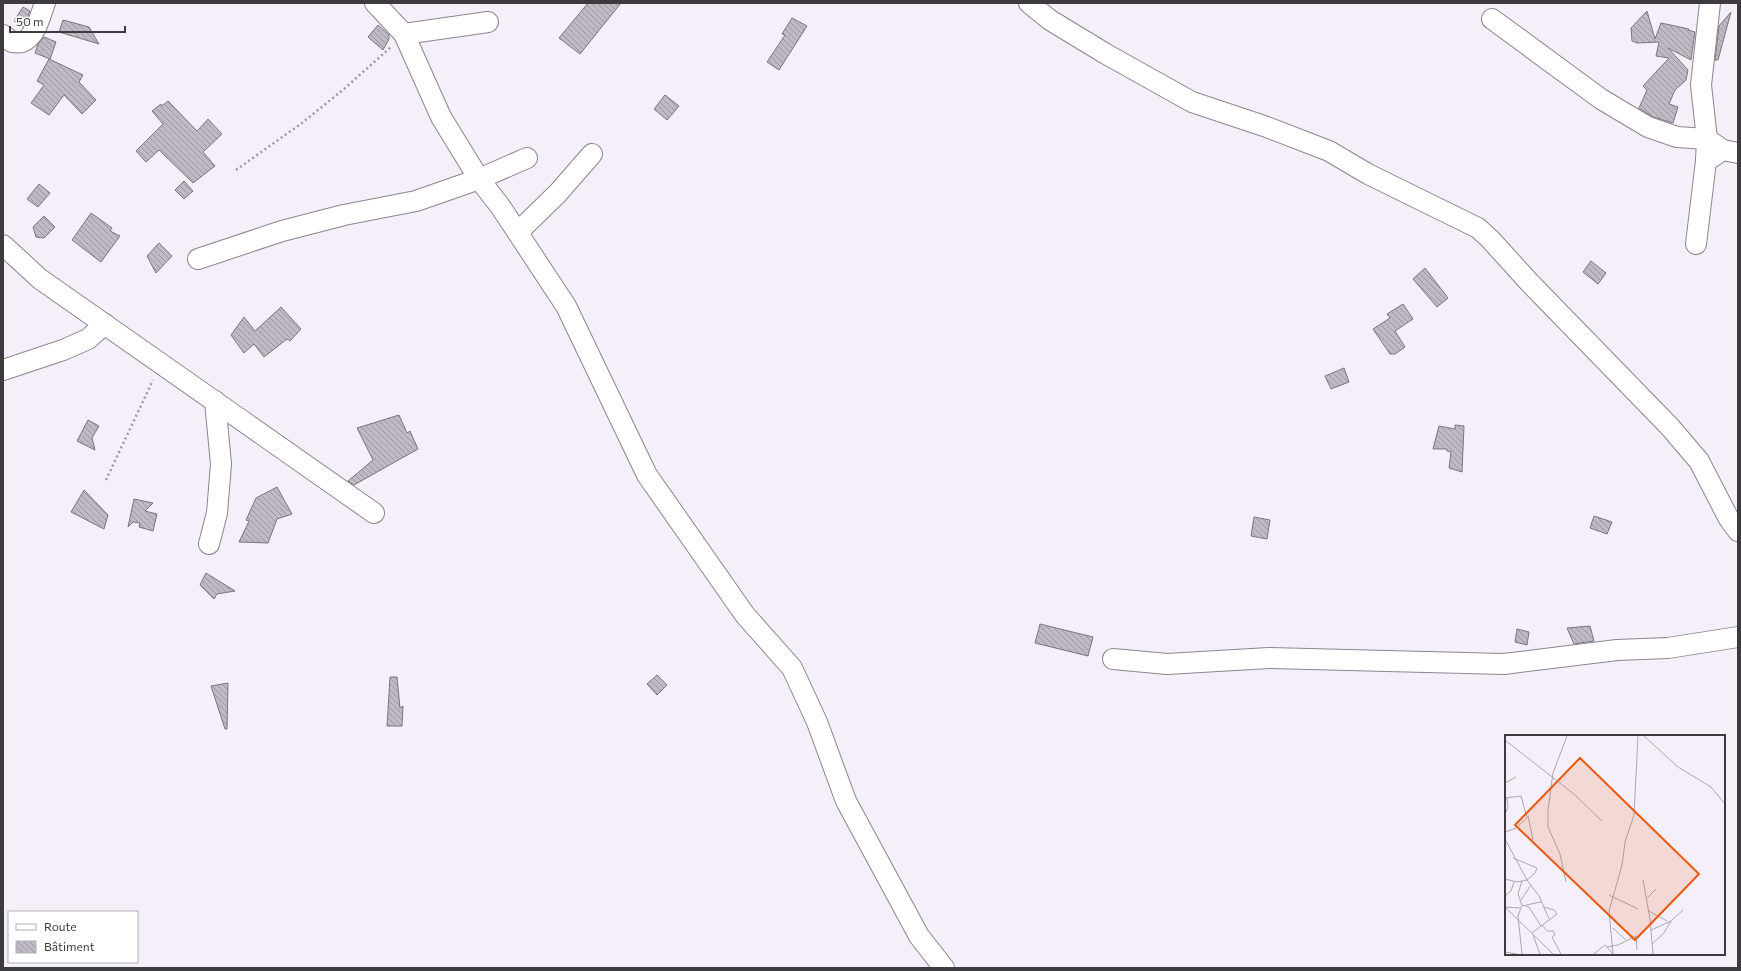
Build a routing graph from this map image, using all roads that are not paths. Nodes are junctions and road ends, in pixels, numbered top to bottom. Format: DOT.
graph roads {
  1 [pos="45,3"];
  2 [pos="375,3"];
  3 [pos="1029,3"];
  4 [pos="1710,3"];
  5 [pos="1492,19"];
  6 [pos="488,22"];
  7 [pos="404,34"];
  8 [pos="3,35"];
  9 [pos="1723,147"];
  10 [pos="592,154"];
  11 [pos="527,158"];
  12 [pos="478,179"];
  13 [pos="518,232"];
  14 [pos="1696,244"];
  15 [pos="3,245"];
  16 [pos="198,259"];
  17 [pos="105,324"];
  18 [pos="3,370"];
  19 [pos="215,401"];
  20 [pos="374,513"];
  21 [pos="1738,531"];
  22 [pos="209,544"];
  23 [pos="1738,637"];
  24 [pos="1113,658"];
  25 [pos="944,968"];
  1 -- 8 [label="street"];
  2 -- 7 [label="street"];
  3 -- 21 [label="street"];
  4 -- 9 [label="street"];
  5 -- 9 [label="street"];
  6 -- 7 [label="street"];
  7 -- 12 [label="street"];
  9 -- 14 [label="street"];
  10 -- 13 [label="street"];
  11 -- 12 [label="street"];
  12 -- 13 [label="street"];
  12 -- 16 [label="street"];
  13 -- 25 [label="street"];
  15 -- 17 [label="street"];
  17 -- 18 [label="street"];
  17 -- 19 [label="street"];
  19 -- 20 [label="street"];
  19 -- 22 [label="street"];
  23 -- 24 [label="street"];
}
